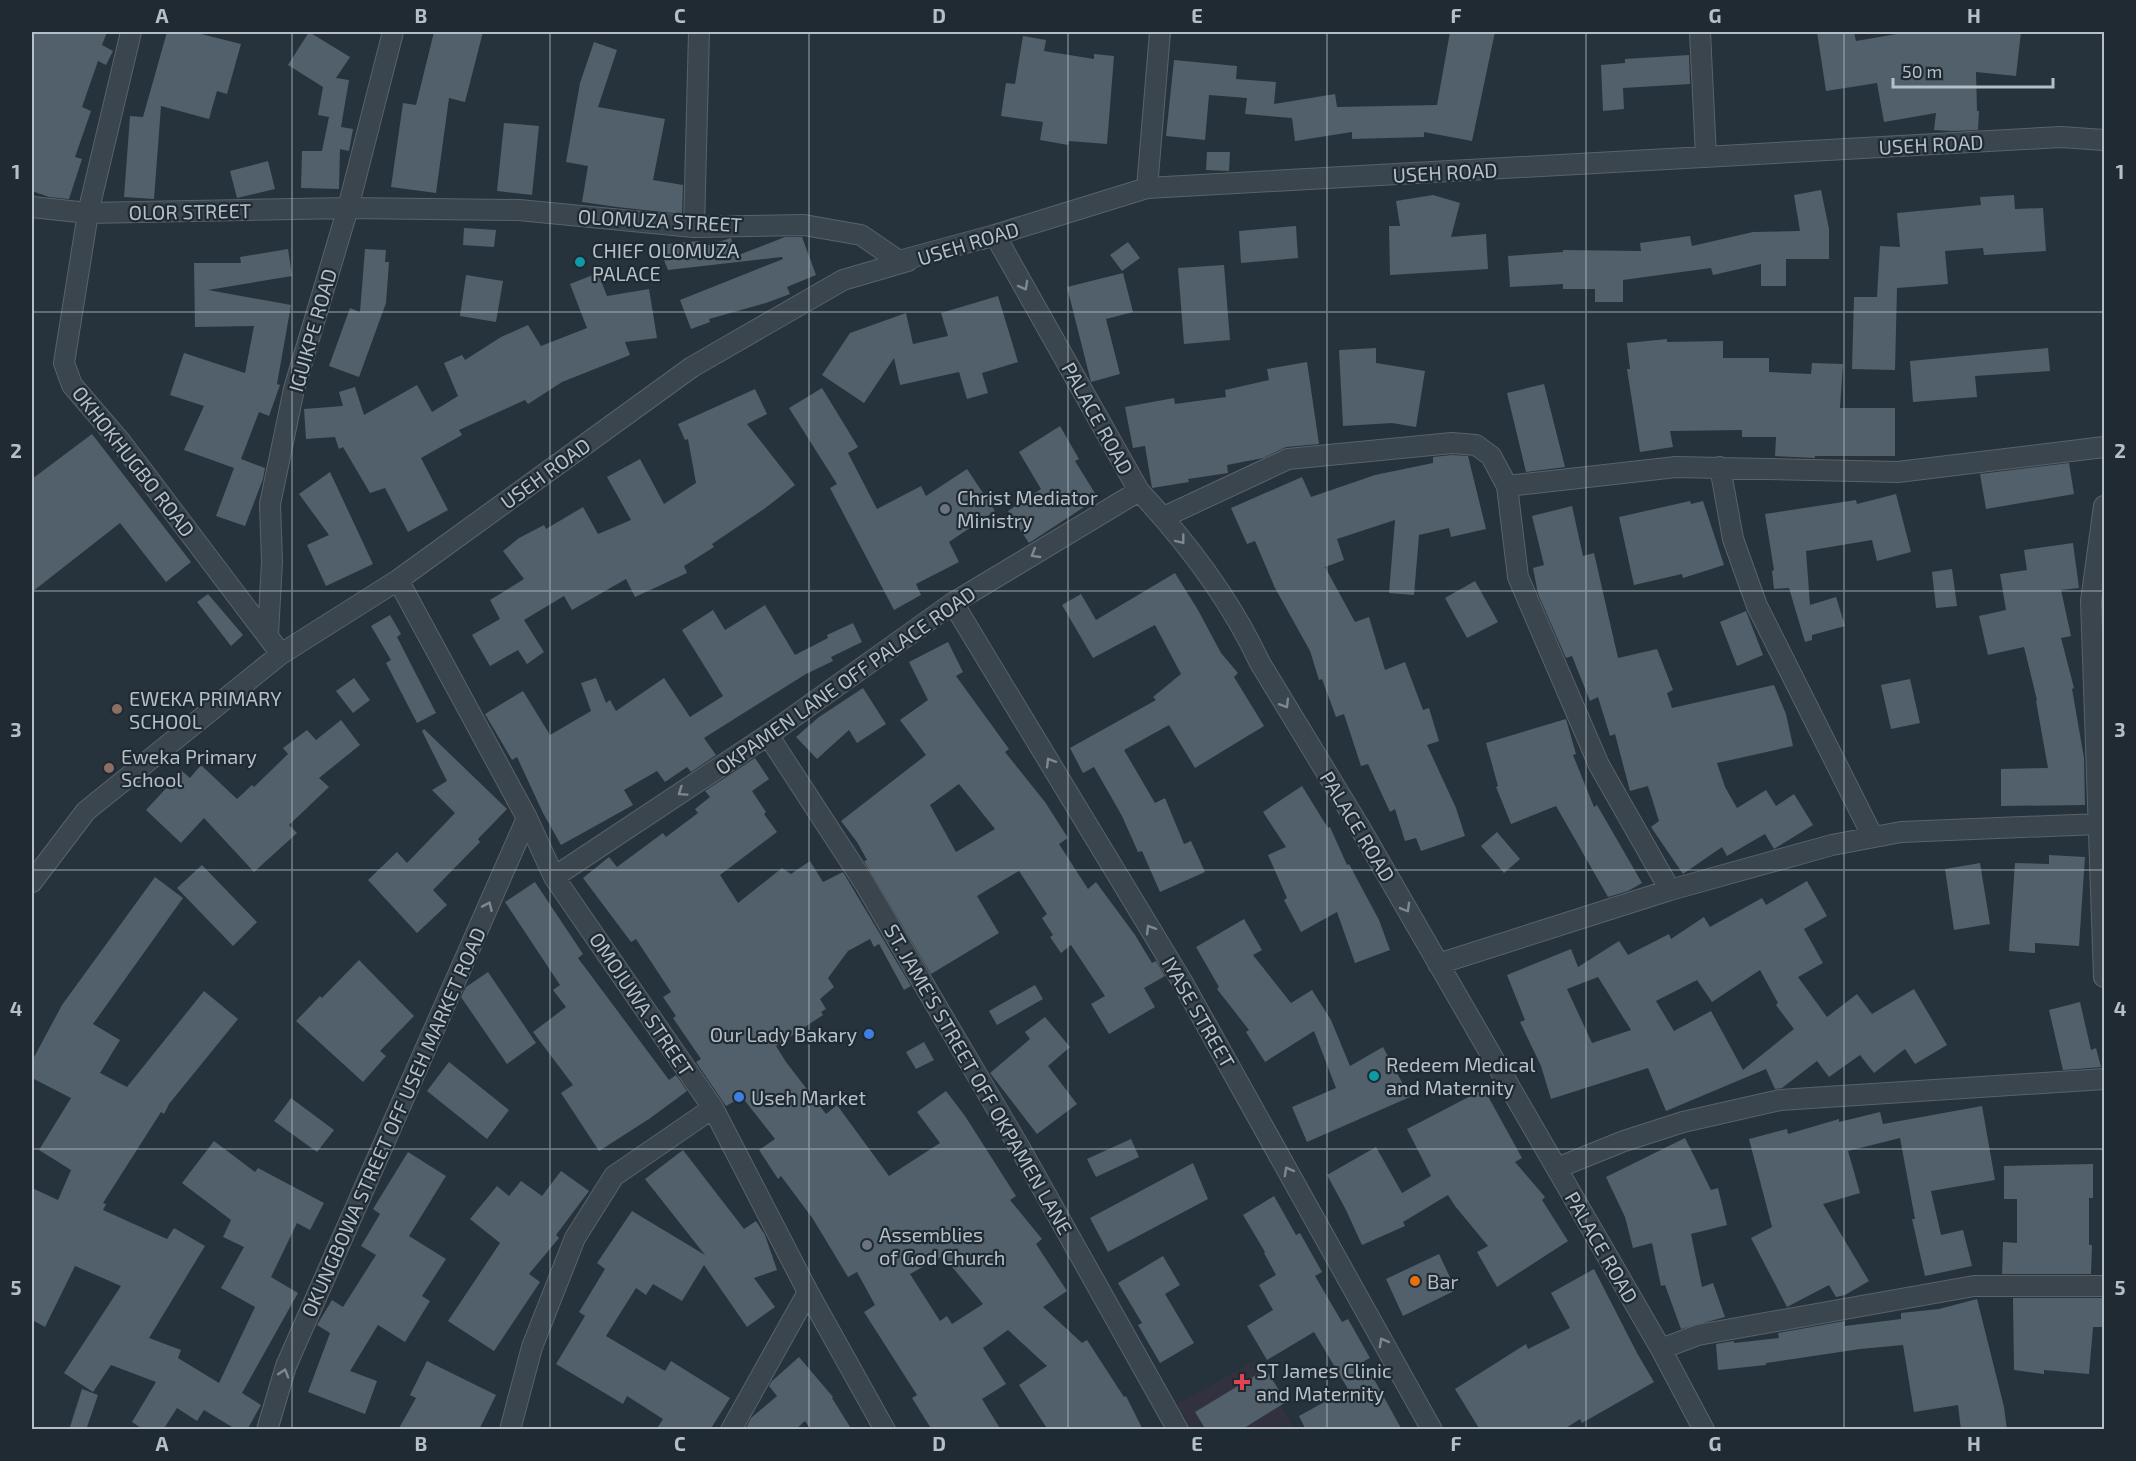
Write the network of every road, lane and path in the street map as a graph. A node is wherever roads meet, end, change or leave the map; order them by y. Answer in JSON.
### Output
{"nodes":[{"id":1,"x":131,"y":32,"type":"edge"},
{"id":2,"x":393,"y":32,"type":"edge"},
{"id":3,"x":699,"y":32,"type":"edge"},
{"id":4,"x":1160,"y":32,"type":"edge"},
{"id":5,"x":1700,"y":32,"type":"edge"},
{"id":6,"x":2104,"y":140,"type":"edge"},
{"id":7,"x":1706,"y":157,"type":"junction"},
{"id":8,"x":1147,"y":188,"type":"junction"},
{"id":9,"x":32,"y":207,"type":"edge"},
{"id":10,"x":348,"y":207,"type":"junction"},
{"id":11,"x":88,"y":213,"type":"junction"},
{"id":12,"x":694,"y":227,"type":"junction"},
{"id":13,"x":995,"y":235,"type":"junction"},
{"id":14,"x":2104,"y":447,"type":"edge"},
{"id":15,"x":1720,"y":467,"type":"junction"},
{"id":16,"x":1507,"y":486,"type":"junction"},
{"id":17,"x":1139,"y":491,"type":"junction"},
{"id":18,"x":2104,"y":506,"type":"edge"},
{"id":19,"x":1164,"y":517,"type":"junction"},
{"id":20,"x":398,"y":580,"type":"junction"},
{"id":21,"x":2098,"y":602,"type":"edge"},
{"id":22,"x":953,"y":603,"type":"junction"},
{"id":23,"x":268,"y":634,"type":"junction"},
{"id":24,"x":281,"y":654,"type":"junction"},
{"id":25,"x":768,"y":735,"type":"junction"},
{"id":26,"x":527,"y":818,"type":"junction"},
{"id":27,"x":2098,"y":824,"type":"junction"},
{"id":28,"x":1873,"y":837,"type":"junction"},
{"id":29,"x":2102,"y":852,"type":"edge"},
{"id":30,"x":555,"y":877,"type":"junction"},
{"id":31,"x":32,"y":882,"type":"edge"},
{"id":32,"x":1670,"y":890,"type":"junction"},
{"id":33,"x":1438,"y":964,"type":"junction"},
{"id":34,"x":2104,"y":977,"type":"edge"},
{"id":35,"x":2104,"y":1079,"type":"edge"},
{"id":36,"x":713,"y":1108,"type":"junction"},
{"id":37,"x":1557,"y":1168,"type":"junction"},
{"id":38,"x":2104,"y":1286,"type":"edge"},
{"id":39,"x":807,"y":1292,"type":"junction"},
{"id":40,"x":1661,"y":1349,"type":"junction"},
{"id":41,"x":267,"y":1430,"type":"edge"},
{"id":42,"x":510,"y":1430,"type":"edge"},
{"id":43,"x":730,"y":1430,"type":"edge"},
{"id":44,"x":885,"y":1430,"type":"edge"},
{"id":45,"x":1178,"y":1430,"type":"edge"},
{"id":46,"x":1432,"y":1430,"type":"edge"},
{"id":47,"x":1704,"y":1430,"type":"edge"}],
"edges":[{"from":1,"to":11,"type":"street","name":"OKHOKHUGBO ROAD"},
{"from":2,"to":10,"type":"street","name":"IGUIKPE ROAD"},
{"from":3,"to":12,"type":"street"},
{"from":4,"to":8,"type":"street"},
{"from":5,"to":7,"type":"street"},
{"from":6,"to":7,"type":"street","name":"USEH ROAD"},
{"from":7,"to":8,"type":"street","name":"USEH ROAD"},
{"from":8,"to":13,"type":"street","name":"USEH ROAD"},
{"from":9,"to":11,"type":"street","name":"OLOR STREET"},
{"from":10,"to":11,"type":"street","name":"OLOR STREET"},
{"from":10,"to":12,"type":"street","name":"OLOMUZA STREET"},
{"from":10,"to":23,"type":"street","name":"IGUIKPE ROAD"},
{"from":11,"to":23,"type":"street","name":"OKHOKHUGBO ROAD"},
{"from":12,"to":13,"type":"street","name":"OLOMUZA STREET"},
{"from":13,"to":17,"type":"street","name":"PALACE ROAD","one_way":true},
{"from":13,"to":20,"type":"street","name":"USEH ROAD"},
{"from":14,"to":15,"type":"street"},
{"from":15,"to":16,"type":"street"},
{"from":15,"to":28,"type":"street"},
{"from":16,"to":19,"type":"street"},
{"from":16,"to":32,"type":"street"},
{"from":17,"to":19,"type":"street","name":"PALACE ROAD"},
{"from":17,"to":22,"type":"street","name":"OKPAMEN LANE OFF PALACE ROAD","one_way":true},
{"from":18,"to":21,"type":"street"},
{"from":19,"to":33,"type":"street","name":"PALACE ROAD","one_way":true},
{"from":20,"to":24,"type":"street","name":"USEH ROAD"},
{"from":20,"to":26,"type":"street","name":"OMOJUWA STREET"},
{"from":21,"to":27,"type":"street"},
{"from":22,"to":25,"type":"street","name":"OKPAMEN LANE OFF PALACE ROAD"},
{"from":46,"to":22,"type":"street","name":"IYASE STREET","one_way":true},
{"from":23,"to":24,"type":"street","name":"OKHOKHUGBO ROAD"},
{"from":24,"to":31,"type":"street","name":"USEH ROAD"},
{"from":25,"to":30,"type":"street","name":"OKPAMEN LANE OFF PALACE ROAD","one_way":true},
{"from":25,"to":45,"type":"street","name":"ST. JAME'S STREET OFF OKPAMEN LANE"},
{"from":26,"to":30,"type":"street","name":"OMOJUWA STREET"},
{"from":41,"to":26,"type":"street","name":"OKUNGBOWA STREET OFF USEH MARKET ROAD","one_way":true},
{"from":27,"to":28,"type":"street"},
{"from":27,"to":29,"type":"street"},
{"from":28,"to":32,"type":"street"},
{"from":29,"to":34,"type":"street"},
{"from":30,"to":36,"type":"street","name":"OMOJUWA STREET"},
{"from":32,"to":33,"type":"street"},
{"from":33,"to":37,"type":"street","name":"PALACE ROAD"},
{"from":35,"to":37,"type":"street"},
{"from":36,"to":39,"type":"street","name":"OMOJUWA STREET"},
{"from":36,"to":42,"type":"street"},
{"from":37,"to":40,"type":"street","name":"PALACE ROAD"},
{"from":38,"to":40,"type":"street"},
{"from":39,"to":43,"type":"street"},
{"from":39,"to":44,"type":"street","name":"OMOJUWA STREET"},
{"from":40,"to":47,"type":"street","name":"PALACE ROAD"}]}
